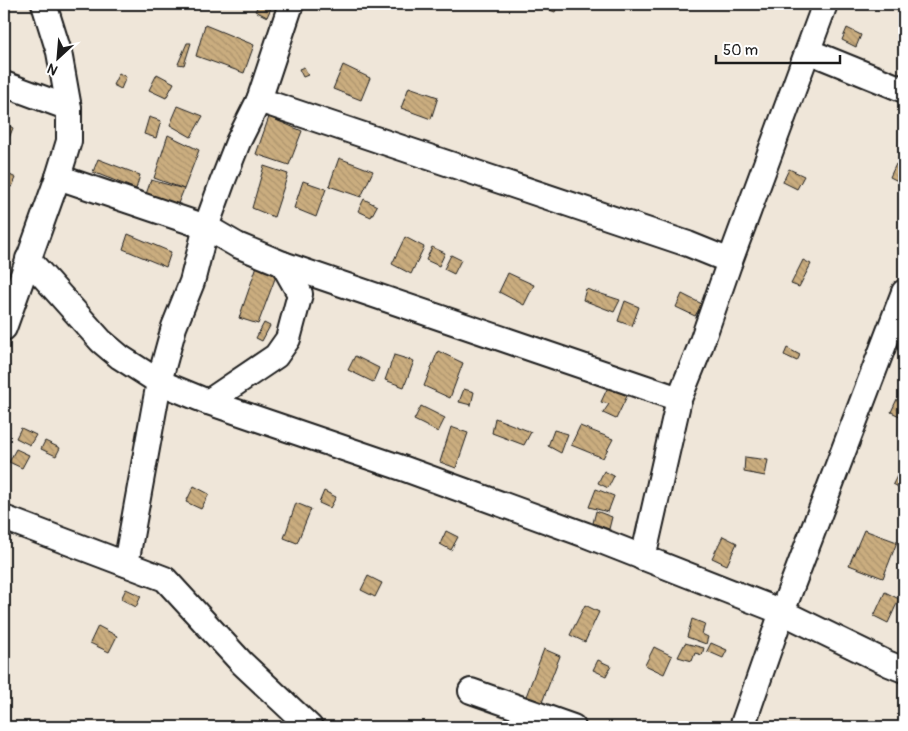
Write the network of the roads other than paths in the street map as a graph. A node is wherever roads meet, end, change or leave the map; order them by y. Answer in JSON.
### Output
{"nodes":[{"id":1,"x":44,"y":4,"type":"edge"},
{"id":2,"x":291,"y":4,"type":"edge"},
{"id":3,"x":825,"y":4,"type":"edge"},
{"id":4,"x":808,"y":51,"type":"junction"},
{"id":5,"x":4,"y":84,"type":"edge"},
{"id":6,"x":904,"y":90,"type":"edge"},
{"id":7,"x":259,"y":100,"type":"junction"},
{"id":8,"x":70,"y":108,"type":"junction"},
{"id":9,"x":58,"y":177,"type":"junction"},
{"id":10,"x":206,"y":227,"type":"junction"},
{"id":11,"x":28,"y":259,"type":"junction"},
{"id":12,"x":730,"y":261,"type":"junction"},
{"id":13,"x":283,"y":264,"type":"junction"},
{"id":14,"x":904,"y":292,"type":"edge"},
{"id":15,"x":4,"y":328,"type":"edge"},
{"id":16,"x":158,"y":382,"type":"junction"},
{"id":17,"x":679,"y":399,"type":"junction"},
{"id":18,"x":208,"y":402,"type":"junction"},
{"id":19,"x":4,"y":518,"type":"edge"},
{"id":20,"x":643,"y":558,"type":"junction"},
{"id":21,"x":126,"y":564,"type":"junction"},
{"id":22,"x":782,"y":612,"type":"junction"},
{"id":23,"x":904,"y":670,"type":"edge"},
{"id":24,"x":471,"y":691,"type":"dead end"},
{"id":25,"x":310,"y":727,"type":"edge"},
{"id":26,"x":573,"y":727,"type":"edge"},
{"id":27,"x":742,"y":727,"type":"edge"}],
"edges":[{"from":1,"to":8,"type":"street"},
{"from":2,"to":7,"type":"street"},
{"from":3,"to":4,"type":"street"},
{"from":4,"to":6,"type":"street"},
{"from":4,"to":12,"type":"street"},
{"from":5,"to":8,"type":"street"},
{"from":7,"to":10,"type":"street"},
{"from":7,"to":12,"type":"street"},
{"from":8,"to":9,"type":"street"},
{"from":9,"to":10,"type":"street"},
{"from":9,"to":11,"type":"street"},
{"from":10,"to":13,"type":"street"},
{"from":10,"to":16,"type":"street"},
{"from":11,"to":15,"type":"street"},
{"from":11,"to":16,"type":"street"},
{"from":12,"to":17,"type":"street"},
{"from":13,"to":17,"type":"street"},
{"from":13,"to":18,"type":"street"},
{"from":14,"to":22,"type":"street"},
{"from":16,"to":18,"type":"street"},
{"from":16,"to":21,"type":"street"},
{"from":17,"to":20,"type":"street"},
{"from":18,"to":20,"type":"street"},
{"from":19,"to":21,"type":"street"},
{"from":20,"to":22,"type":"street"},
{"from":21,"to":25,"type":"street"},
{"from":22,"to":23,"type":"street"},
{"from":22,"to":27,"type":"street"},
{"from":24,"to":26,"type":"street"}]}
